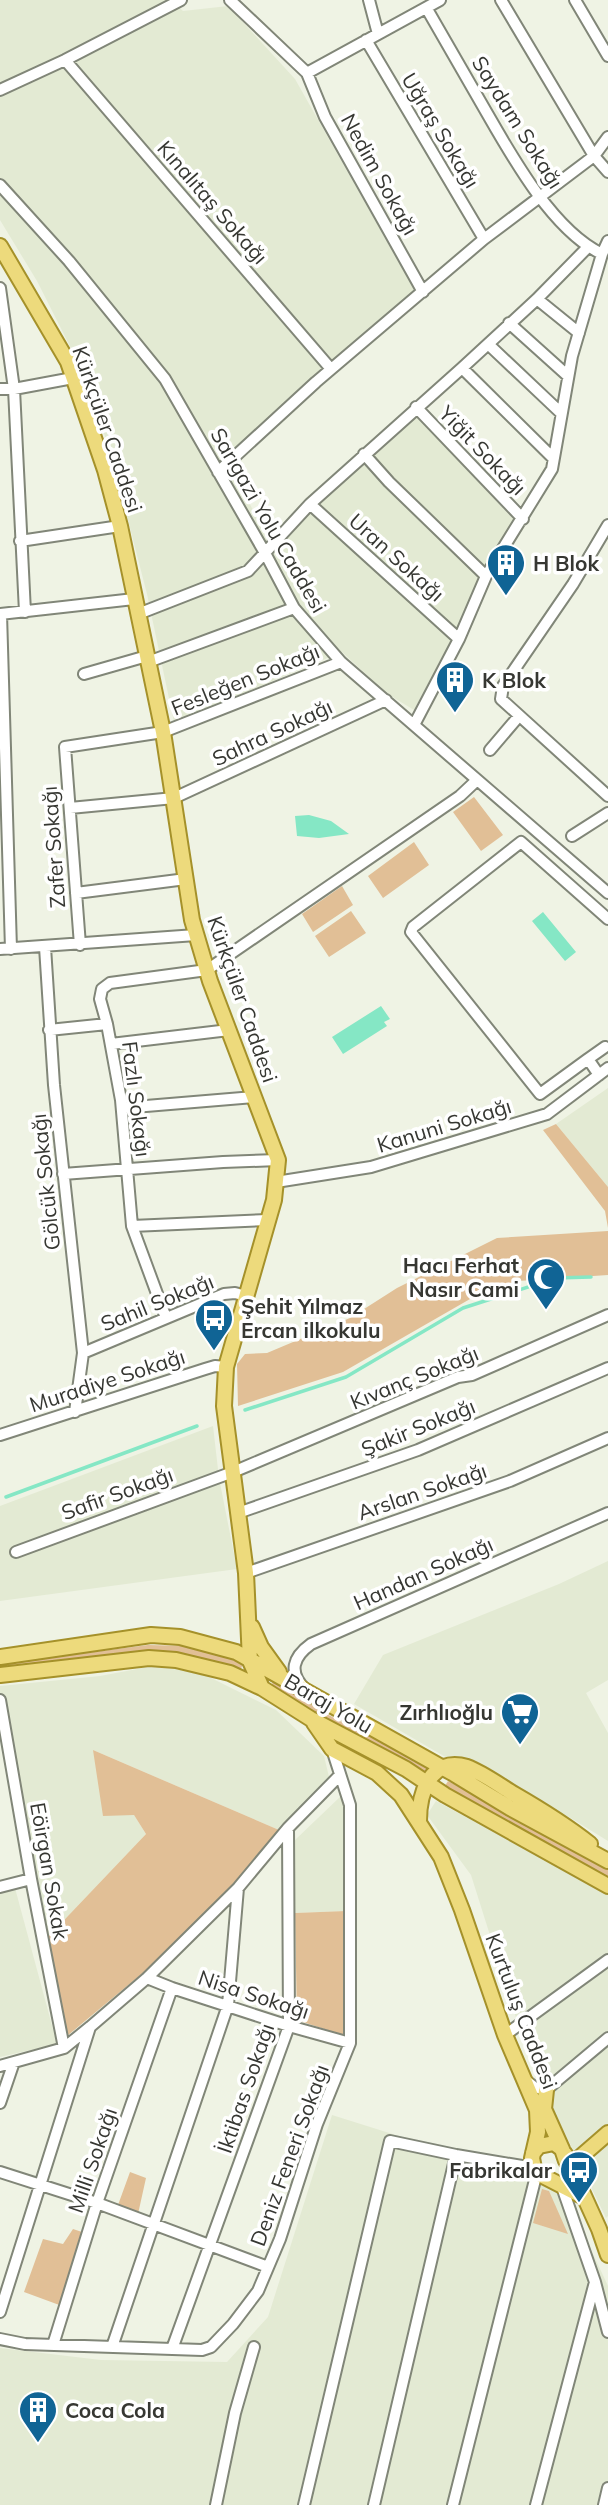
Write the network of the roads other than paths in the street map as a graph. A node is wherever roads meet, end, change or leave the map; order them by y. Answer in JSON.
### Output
{"nodes":[{"id":1,"x":181,"y":0,"type":"edge"},
{"id":2,"x":230,"y":0,"type":"edge"},
{"id":3,"x":369,"y":0,"type":"edge"},
{"id":4,"x":440,"y":0,"type":"edge"},
{"id":5,"x":500,"y":0,"type":"edge"},
{"id":6,"x":575,"y":0,"type":"edge"},
{"id":7,"x":427,"y":9,"type":"junction"},
{"id":8,"x":378,"y":34,"type":"junction"},
{"id":9,"x":366,"y":40,"type":"junction"},
{"id":10,"x":608,"y":56,"type":"edge"},
{"id":11,"x":65,"y":60,"type":"junction"},
{"id":12,"x":307,"y":73,"type":"junction"},
{"id":13,"x":0,"y":90,"type":"edge"},
{"id":14,"x":608,"y":137,"type":"edge"},
{"id":15,"x":594,"y":156,"type":"junction"},
{"id":16,"x":608,"y":172,"type":"edge"},
{"id":17,"x":0,"y":185,"type":"edge"},
{"id":18,"x":540,"y":199,"type":"junction"},
{"id":19,"x":484,"y":239,"type":"junction"},
{"id":20,"x":608,"y":240,"type":"edge"},
{"id":21,"x":0,"y":246,"type":"edge"},
{"id":22,"x":588,"y":247,"type":"junction"},
{"id":23,"x":602,"y":254,"type":"junction"},
{"id":24,"x":0,"y":288,"type":"edge"},
{"id":25,"x":423,"y":292,"type":"junction"},
{"id":26,"x":537,"y":299,"type":"junction"},
{"id":27,"x":509,"y":323,"type":"junction"},
{"id":28,"x":579,"y":333,"type":"junction"},
{"id":29,"x":488,"y":344,"type":"junction"},
{"id":30,"x":462,"y":368,"type":"junction"},
{"id":31,"x":331,"y":369,"type":"junction"},
{"id":32,"x":568,"y":376,"type":"junction"},
{"id":33,"x":73,"y":378,"type":"junction"},
{"id":34,"x":14,"y":389,"type":"junction"},
{"id":35,"x":0,"y":390,"type":"edge"},
{"id":36,"x":416,"y":407,"type":"junction"},
{"id":37,"x":561,"y":412,"type":"junction"},
{"id":38,"x":364,"y":454,"type":"junction"},
{"id":39,"x":553,"y":458,"type":"junction"},
{"id":40,"x":218,"y":472,"type":"junction"},
{"id":41,"x":310,"y":503,"type":"junction"},
{"id":42,"x":523,"y":519,"type":"junction"},
{"id":43,"x":608,"y":525,"type":"edge"},
{"id":44,"x":120,"y":526,"type":"junction"},
{"id":45,"x":20,"y":541,"type":"junction"},
{"id":46,"x":265,"y":553,"type":"junction"},
{"id":47,"x":486,"y":576,"type":"junction"},
{"id":48,"x":134,"y":599,"type":"junction"},
{"id":49,"x":294,"y":608,"type":"junction"},
{"id":50,"x":25,"y":612,"type":"junction"},
{"id":51,"x":1,"y":614,"type":"edge"},
{"id":52,"x":138,"y":614,"type":"junction"},
{"id":53,"x":459,"y":639,"type":"junction"},
{"id":54,"x":147,"y":659,"type":"junction"},
{"id":55,"x":341,"y":662,"type":"junction"},
{"id":56,"x":84,"y":674,"type":"dead end"},
{"id":57,"x":386,"y":701,"type":"junction"},
{"id":58,"x":519,"y":716,"type":"junction"},
{"id":59,"x":414,"y":725,"type":"junction"},
{"id":60,"x":163,"y":732,"type":"junction"},
{"id":61,"x":65,"y":747,"type":"joint"},
{"id":62,"x":490,"y":750,"type":"dead end"},
{"id":63,"x":477,"y":780,"type":"junction"},
{"id":64,"x":608,"y":796,"type":"edge"},
{"id":65,"x":174,"y":798,"type":"junction"},
{"id":66,"x":70,"y":808,"type":"junction"},
{"id":67,"x":608,"y":813,"type":"edge"},
{"id":68,"x":572,"y":836,"type":"dead end"},
{"id":69,"x":186,"y":879,"type":"junction"},
{"id":70,"x":76,"y":893,"type":"junction"},
{"id":71,"x":608,"y":893,"type":"edge"},
{"id":72,"x":608,"y":919,"type":"edge"},
{"id":73,"x":196,"y":935,"type":"junction"},
{"id":74,"x":80,"y":945,"type":"junction"},
{"id":75,"x":45,"y":947,"type":"junction"},
{"id":76,"x":6,"y":949,"type":"edge"},
{"id":77,"x":207,"y":970,"type":"junction"},
{"id":78,"x":107,"y":1024,"type":"junction"},
{"id":79,"x":49,"y":1030,"type":"junction"},
{"id":80,"x":229,"y":1030,"type":"junction"},
{"id":81,"x":111,"y":1044,"type":"junction"},
{"id":82,"x":607,"y":1048,"type":"edge"},
{"id":83,"x":588,"y":1059,"type":"junction"},
{"id":84,"x":603,"y":1072,"type":"edge"},
{"id":85,"x":254,"y":1097,"type":"junction"},
{"id":86,"x":122,"y":1108,"type":"junction"},
{"id":87,"x":278,"y":1160,"type":"junction"},
{"id":88,"x":126,"y":1170,"type":"junction"},
{"id":89,"x":63,"y":1174,"type":"junction"},
{"id":90,"x":276,"y":1182,"type":"junction"},
{"id":91,"x":268,"y":1220,"type":"junction"},
{"id":92,"x":132,"y":1226,"type":"junction"},
{"id":93,"x":246,"y":1296,"type":"junction"},
{"id":94,"x":608,"y":1315,"type":"edge"},
{"id":95,"x":166,"y":1318,"type":"junction"},
{"id":96,"x":83,"y":1353,"type":"junction"},
{"id":97,"x":226,"y":1367,"type":"junction"},
{"id":98,"x":608,"y":1368,"type":"edge"},
{"id":99,"x":75,"y":1412,"type":"junction"},
{"id":100,"x":0,"y":1435,"type":"edge"},
{"id":101,"x":608,"y":1438,"type":"edge"},
{"id":102,"x":233,"y":1472,"type":"junction"},
{"id":103,"x":238,"y":1513,"type":"junction"},
{"id":104,"x":608,"y":1513,"type":"edge"},
{"id":105,"x":16,"y":1552,"type":"dead end"},
{"id":106,"x":246,"y":1573,"type":"junction"},
{"id":107,"x":250,"y":1623,"type":"junction"},
{"id":108,"x":0,"y":1657,"type":"edge"},
{"id":109,"x":250,"y":1661,"type":"junction"},
{"id":110,"x":0,"y":1675,"type":"edge"},
{"id":111,"x":290,"y":1682,"type":"junction"},
{"id":112,"x":262,"y":1688,"type":"junction"},
{"id":113,"x":309,"y":1693,"type":"junction"},
{"id":114,"x":0,"y":1700,"type":"edge"},
{"id":115,"x":311,"y":1719,"type":"junction"},
{"id":116,"x":332,"y":1749,"type":"junction"},
{"id":117,"x":408,"y":1749,"type":"junction"},
{"id":118,"x":406,"y":1769,"type":"junction"},
{"id":119,"x":444,"y":1769,"type":"junction"},
{"id":120,"x":377,"y":1773,"type":"junction"},
{"id":121,"x":341,"y":1775,"type":"junction"},
{"id":122,"x":426,"y":1782,"type":"junction"},
{"id":123,"x":419,"y":1822,"type":"junction"},
{"id":124,"x":288,"y":1828,"type":"junction"},
{"id":125,"x":608,"y":1860,"type":"edge"},
{"id":126,"x":31,"y":1879,"type":"junction"},
{"id":127,"x":608,"y":1886,"type":"edge"},
{"id":128,"x":0,"y":1887,"type":"edge"},
{"id":129,"x":238,"y":1888,"type":"junction"},
{"id":130,"x":608,"y":1960,"type":"edge"},
{"id":131,"x":147,"y":1978,"type":"junction"},
{"id":132,"x":172,"y":1988,"type":"junction"},
{"id":133,"x":228,"y":2004,"type":"junction"},
{"id":134,"x":289,"y":2026,"type":"junction"},
{"id":135,"x":90,"y":2027,"type":"junction"},
{"id":136,"x":505,"y":2035,"type":"junction"},
{"id":137,"x":608,"y":2038,"type":"edge"},
{"id":138,"x":351,"y":2043,"type":"junction"},
{"id":139,"x":64,"y":2048,"type":"junction"},
{"id":140,"x":14,"y":2062,"type":"junction"},
{"id":141,"x":0,"y":2066,"type":"edge"},
{"id":142,"x":524,"y":2078,"type":"junction"},
{"id":143,"x":546,"y":2090,"type":"junction"},
{"id":144,"x":0,"y":2103,"type":"edge"},
{"id":145,"x":608,"y":2133,"type":"edge"},
{"id":146,"x":456,"y":2155,"type":"junction"},
{"id":147,"x":566,"y":2157,"type":"junction"},
{"id":148,"x":537,"y":2168,"type":"junction"},
{"id":149,"x":0,"y":2172,"type":"edge"},
{"id":150,"x":561,"y":2184,"type":"junction"},
{"id":151,"x":40,"y":2186,"type":"junction"},
{"id":152,"x":582,"y":2196,"type":"junction"},
{"id":153,"x":97,"y":2203,"type":"junction"},
{"id":154,"x":154,"y":2224,"type":"junction"},
{"id":155,"x":604,"y":2226,"type":"edge"},
{"id":156,"x":209,"y":2247,"type":"junction"},
{"id":157,"x":608,"y":2255,"type":"edge"},
{"id":158,"x":268,"y":2267,"type":"junction"},
{"id":159,"x":595,"y":2282,"type":"junction"},
{"id":160,"x":0,"y":2312,"type":"edge"},
{"id":161,"x":608,"y":2332,"type":"edge"},
{"id":162,"x":0,"y":2339,"type":"edge"},
{"id":163,"x":53,"y":2345,"type":"junction"},
{"id":164,"x":112,"y":2347,"type":"junction"},
{"id":165,"x":254,"y":2347,"type":"dead end"},
{"id":166,"x":173,"y":2349,"type":"junction"},
{"id":167,"x":608,"y":2488,"type":"edge"},
{"id":168,"x":216,"y":2505,"type":"edge"},
{"id":169,"x":303,"y":2505,"type":"edge"},
{"id":170,"x":374,"y":2505,"type":"edge"},
{"id":171,"x":453,"y":2505,"type":"edge"},
{"id":172,"x":536,"y":2505,"type":"edge"},
{"id":173,"x":604,"y":2505,"type":"edge"}],
"edges":[{"from":1,"to":11,"type":"street"},
{"from":2,"to":12,"type":"street"},
{"from":3,"to":8,"type":"street"},
{"from":4,"to":7,"type":"street"},
{"from":5,"to":15,"type":"street"},
{"from":6,"to":10,"type":"street"},
{"from":7,"to":8,"type":"street"},
{"from":7,"to":18,"type":"street","name":"Saydam Sokağı"},
{"from":8,"to":9,"type":"street"},
{"from":9,"to":12,"type":"street"},
{"from":9,"to":19,"type":"street","name":"Uğraş Sokağı"},
{"from":11,"to":13,"type":"street"},
{"from":11,"to":31,"type":"street","name":"Kınalıtaş Sokağı"},
{"from":12,"to":25,"type":"street","name":"Nedim Sokağı"},
{"from":14,"to":15,"type":"street"},
{"from":15,"to":16,"type":"street"},
{"from":15,"to":18,"type":"street"},
{"from":17,"to":40,"type":"street","name":"Sarıgazi Yolu Caddesi"},
{"from":18,"to":19,"type":"street"},
{"from":18,"to":22,"type":"street","name":"Saydam Sokağı"},
{"from":19,"to":25,"type":"street"},
{"from":20,"to":23,"type":"street"},
{"from":21,"to":33,"type":"main road","name":"Kürkçüler Caddesi"},
{"from":22,"to":23,"type":"street","name":"Saydam Sokağı"},
{"from":22,"to":26,"type":"street"},
{"from":23,"to":28,"type":"street"},
{"from":24,"to":34,"type":"street"},
{"from":25,"to":31,"type":"street"},
{"from":26,"to":27,"type":"street"},
{"from":26,"to":28,"type":"street"},
{"from":27,"to":29,"type":"street"},
{"from":27,"to":32,"type":"street"},
{"from":28,"to":32,"type":"street"},
{"from":29,"to":30,"type":"street"},
{"from":29,"to":37,"type":"street"},
{"from":30,"to":36,"type":"street"},
{"from":30,"to":39,"type":"street"},
{"from":31,"to":40,"type":"street"},
{"from":32,"to":37,"type":"street"},
{"from":33,"to":34,"type":"street"},
{"from":33,"to":44,"type":"main road","name":"Kürkçüler Caddesi"},
{"from":34,"to":35,"type":"street"},
{"from":34,"to":45,"type":"street"},
{"from":36,"to":38,"type":"street"},
{"from":36,"to":42,"type":"street","name":"Yiğit Sokağı"},
{"from":37,"to":39,"type":"street"},
{"from":38,"to":41,"type":"street"},
{"from":38,"to":47,"type":"street"},
{"from":39,"to":42,"type":"street"},
{"from":40,"to":46,"type":"street","name":"Sarıgazi Yolu Caddesi"},
{"from":41,"to":46,"type":"street"},
{"from":41,"to":53,"type":"street","name":"Uran Sokağı"},
{"from":42,"to":47,"type":"street"},
{"from":43,"to":58,"type":"street"},
{"from":44,"to":45,"type":"street"},
{"from":44,"to":48,"type":"main road","name":"Kürkçüler Caddesi"},
{"from":45,"to":50,"type":"street"},
{"from":46,"to":49,"type":"street","name":"Sarıgazi Yolu Caddesi"},
{"from":46,"to":52,"type":"street"},
{"from":47,"to":53,"type":"street"},
{"from":48,"to":50,"type":"street"},
{"from":48,"to":52,"type":"main road","name":"Kürkçüler Caddesi"},
{"from":49,"to":54,"type":"street"},
{"from":49,"to":55,"type":"street","name":"Sarıgazi Yolu Caddesi"},
{"from":50,"to":51,"type":"street"},
{"from":51,"to":76,"type":"street"},
{"from":52,"to":54,"type":"main road","name":"Kürkçüler Caddesi"},
{"from":53,"to":59,"type":"street"},
{"from":54,"to":56,"type":"street"},
{"from":54,"to":60,"type":"main road","name":"Kürkçüler Caddesi"},
{"from":55,"to":57,"type":"street","name":"Sarıgazi Yolu Caddesi"},
{"from":55,"to":60,"type":"street","name":"Fesleğen Sokağı"},
{"from":57,"to":59,"type":"street","name":"Sarıgazi Yolu Caddesi"},
{"from":57,"to":65,"type":"street","name":"Sahra Sokağı"},
{"from":58,"to":62,"type":"street"},
{"from":58,"to":64,"type":"street"},
{"from":59,"to":63,"type":"street","name":"Sarıgazi Yolu Caddesi"},
{"from":60,"to":61,"type":"street","name":"Fesleğen Sokağı"},
{"from":60,"to":65,"type":"main road","name":"Kürkçüler Caddesi"},
{"from":61,"to":66,"type":"street","name":"Zafer Sokağı"},
{"from":63,"to":71,"type":"street","name":"Sarıgazi Yolu Caddesi"},
{"from":63,"to":77,"type":"street"},
{"from":65,"to":66,"type":"street","name":"Sahra Sokağı"},
{"from":65,"to":69,"type":"main road","name":"Kürkçüler Caddesi"},
{"from":66,"to":70,"type":"street","name":"Zafer Sokağı"},
{"from":67,"to":68,"type":"street"},
{"from":69,"to":70,"type":"street"},
{"from":69,"to":73,"type":"main road","name":"Kürkçüler Caddesi"},
{"from":70,"to":74,"type":"street","name":"Zafer Sokağı"},
{"from":72,"to":83,"type":"street"},
{"from":73,"to":74,"type":"street"},
{"from":73,"to":77,"type":"main road","name":"Kürkçüler Caddesi"},
{"from":74,"to":75,"type":"street"},
{"from":75,"to":76,"type":"street"},
{"from":75,"to":79,"type":"street","name":"Gölcük Sokağı"},
{"from":77,"to":78,"type":"street","name":"Fazlı Sokağı"},
{"from":77,"to":80,"type":"main road","name":"Kürkçüler Caddesi"},
{"from":78,"to":79,"type":"street"},
{"from":78,"to":81,"type":"street","name":"Fazlı Sokağı"},
{"from":79,"to":89,"type":"street","name":"Gölcük Sokağı"},
{"from":80,"to":81,"type":"street"},
{"from":80,"to":85,"type":"main road","name":"Kürkçüler Caddesi"},
{"from":81,"to":86,"type":"street","name":"Fazlı Sokağı"},
{"from":82,"to":83,"type":"street"},
{"from":83,"to":84,"type":"street"},
{"from":84,"to":90,"type":"street","name":"Kanuni Sokağı"},
{"from":85,"to":86,"type":"street"},
{"from":85,"to":87,"type":"main road","name":"Kürkçüler Caddesi"},
{"from":86,"to":88,"type":"street","name":"Fazlı Sokağı"},
{"from":87,"to":88,"type":"street"},
{"from":87,"to":90,"type":"main road","name":"Kürkçüler Caddesi"},
{"from":88,"to":89,"type":"street"},
{"from":88,"to":92,"type":"street","name":"Fazlı Sokağı"},
{"from":89,"to":96,"type":"street","name":"Gölcük Sokağı"},
{"from":90,"to":91,"type":"main road","name":"Kürkçüler Caddesi"},
{"from":91,"to":92,"type":"street"},
{"from":91,"to":93,"type":"main road","name":"Kürkçüler Caddesi"},
{"from":92,"to":95,"type":"street","name":"Fazlı Sokağı"},
{"from":93,"to":95,"type":"street","name":"Sahil Sokağı"},
{"from":93,"to":97,"type":"main road","name":"Kürkçüler Caddesi"},
{"from":94,"to":102,"type":"street","name":"Kıvanç Sokağı"},
{"from":95,"to":96,"type":"street","name":"Sahil Sokağı"},
{"from":96,"to":99,"type":"street","name":"Gölcük Sokağı"},
{"from":97,"to":99,"type":"street","name":"Muradiye Sokağı"},
{"from":97,"to":102,"type":"main road","name":"Kürkçüler Caddesi"},
{"from":98,"to":103,"type":"street","name":"Şakir Sokağı"},
{"from":99,"to":100,"type":"street","name":"Muradiye Sokağı"},
{"from":101,"to":106,"type":"street","name":"Arslan Sokağı"},
{"from":102,"to":103,"type":"main road","name":"Kürkçüler Caddesi"},
{"from":102,"to":105,"type":"street","name":"Safir Sokağı"},
{"from":103,"to":106,"type":"main road","name":"Kürkçüler Caddesi"},
{"from":104,"to":113,"type":"street","name":"Handan Sokağı"},
{"from":106,"to":107,"type":"main road","name":"Kürkçüler Caddesi"},
{"from":107,"to":109,"type":"main road","name":"Kürkçüler Caddesi"},
{"from":107,"to":111,"type":"main road"},
{"from":108,"to":109,"type":"main road","name":"Baraj Yolu"},
{"from":109,"to":111,"type":"main road","name":"Baraj Yolu"},
{"from":109,"to":112,"type":"main road"},
{"from":110,"to":112,"type":"main road","name":"Baraj Yolu"},
{"from":111,"to":113,"type":"main road","name":"Baraj Yolu"},
{"from":112,"to":115,"type":"main road","name":"Baraj Yolu"},
{"from":113,"to":117,"type":"main road","name":"Baraj Yolu"},
{"from":114,"to":126,"type":"street","name":"Eöirgan Sokak"},
{"from":115,"to":116,"type":"main road"},
{"from":115,"to":118,"type":"main road","name":"Baraj Yolu"},
{"from":116,"to":120,"type":"main road","name":"Kurtuluş Caddesi"},
{"from":116,"to":121,"type":"street","name":"Deniz Feneri Sokağı"},
{"from":117,"to":118,"type":"main road"},
{"from":117,"to":119,"type":"main road","name":"Baraj Yolu"},
{"from":118,"to":120,"type":"main road"},
{"from":118,"to":122,"type":"main road","name":"Baraj Yolu"},
{"from":119,"to":122,"type":"main road"},
{"from":119,"to":125,"type":"main road","name":"Baraj Yolu"},
{"from":120,"to":123,"type":"main road","name":"Kurtuluş Caddesi"},
{"from":121,"to":124,"type":"street"},
{"from":121,"to":138,"type":"street","name":"Deniz Feneri Sokağı"},
{"from":122,"to":123,"type":"main road"},
{"from":122,"to":127,"type":"main road","name":"Baraj Yolu"},
{"from":123,"to":136,"type":"main road","name":"Kurtuluş Caddesi"},
{"from":124,"to":129,"type":"street"},
{"from":124,"to":134,"type":"street","name":"İktibas Sokağı"},
{"from":126,"to":128,"type":"street"},
{"from":126,"to":139,"type":"street","name":"Eöirgan Sokak"},
{"from":129,"to":131,"type":"street"},
{"from":129,"to":133,"type":"street"},
{"from":130,"to":136,"type":"street"},
{"from":131,"to":132,"type":"street","name":"Nisa Sokağı"},
{"from":131,"to":135,"type":"street"},
{"from":132,"to":133,"type":"street","name":"Nisa Sokağı"},
{"from":132,"to":153,"type":"street","name":"Milli Sokağı"},
{"from":133,"to":134,"type":"street","name":"Nisa Sokağı"},
{"from":133,"to":154,"type":"street"},
{"from":134,"to":138,"type":"street","name":"Nisa Sokağı"},
{"from":134,"to":156,"type":"street","name":"İktibas Sokağı"},
{"from":135,"to":139,"type":"street"},
{"from":135,"to":151,"type":"street"},
{"from":136,"to":142,"type":"main road","name":"Kurtuluş Caddesi"},
{"from":137,"to":143,"type":"street"},
{"from":138,"to":158,"type":"street","name":"Deniz Feneri Sokağı"},
{"from":139,"to":140,"type":"street"},
{"from":140,"to":141,"type":"street"},
{"from":140,"to":144,"type":"street"},
{"from":142,"to":143,"type":"street"},
{"from":142,"to":148,"type":"main road","name":"Kurtuluş Caddesi"},
{"from":143,"to":147,"type":"main road"},
{"from":145,"to":147,"type":"main road"},
{"from":146,"to":148,"type":"street"},
{"from":146,"to":169,"type":"street"},
{"from":146,"to":170,"type":"street"},
{"from":147,"to":148,"type":"main road"},
{"from":147,"to":148,"type":"main road"},
{"from":147,"to":152,"type":"main road"},
{"from":148,"to":150,"type":"main road"},
{"from":148,"to":171,"type":"street"},
{"from":149,"to":151,"type":"street"},
{"from":150,"to":152,"type":"main road"},
{"from":150,"to":159,"type":"street"},
{"from":151,"to":153,"type":"street"},
{"from":151,"to":160,"type":"street"},
{"from":152,"to":155,"type":"main road"},
{"from":153,"to":154,"type":"street"},
{"from":153,"to":163,"type":"street","name":"Milli Sokağı"},
{"from":154,"to":156,"type":"street"},
{"from":154,"to":164,"type":"street"},
{"from":155,"to":157,"type":"main road"},
{"from":156,"to":158,"type":"street"},
{"from":156,"to":166,"type":"street","name":"İktibas Sokağı"},
{"from":158,"to":166,"type":"street","name":"Deniz Feneri Sokağı"},
{"from":159,"to":161,"type":"street"},
{"from":159,"to":172,"type":"street"},
{"from":162,"to":163,"type":"street","name":"Deniz Feneri Sokağı"},
{"from":163,"to":164,"type":"street","name":"Deniz Feneri Sokağı"},
{"from":164,"to":166,"type":"street","name":"Deniz Feneri Sokağı"},
{"from":165,"to":168,"type":"street"},
{"from":167,"to":173,"type":"street"}]}
